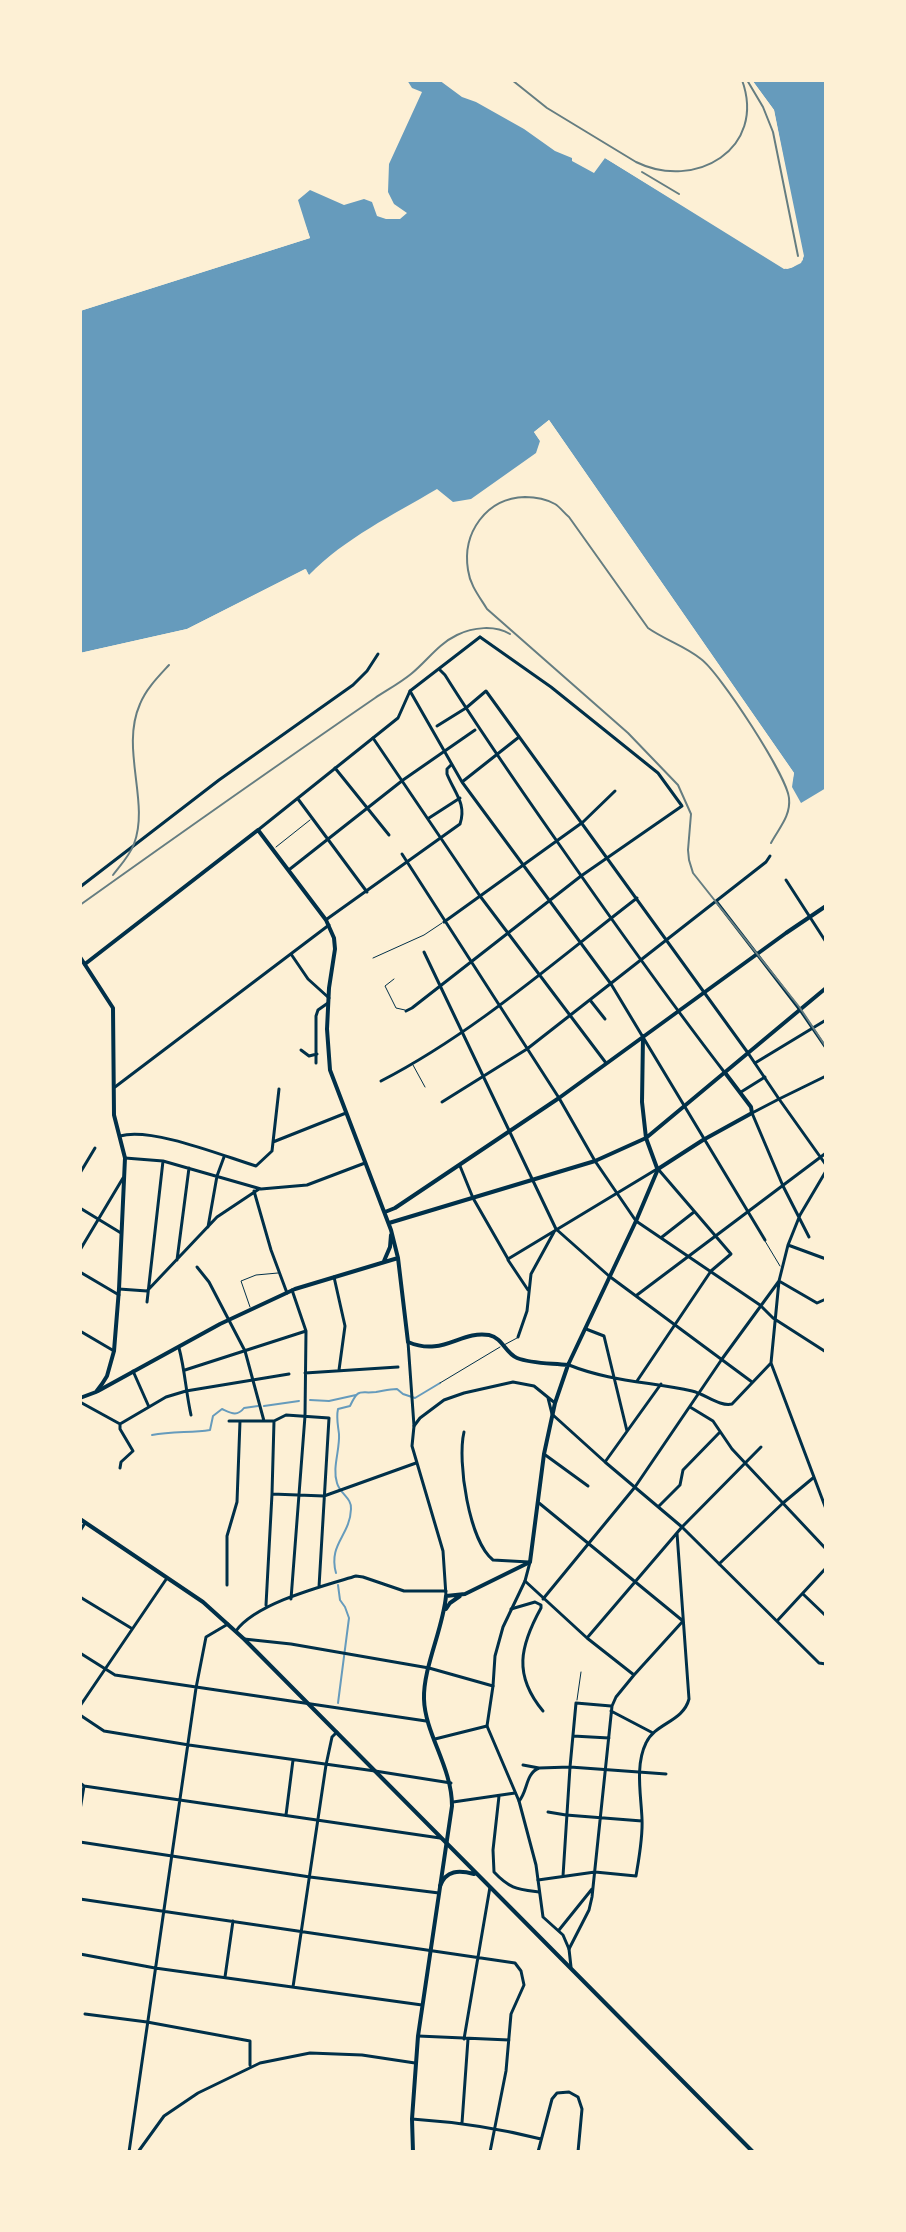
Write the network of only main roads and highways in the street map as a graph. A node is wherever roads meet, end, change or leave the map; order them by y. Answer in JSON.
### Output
{"nodes":[{"id":1,"x":826,"y":906,"type":"edge"},
{"id":2,"x":80,"y":957,"type":"edge"},
{"id":3,"x":85,"y":964,"type":"junction"},
{"id":4,"x":826,"y":988,"type":"edge"},
{"id":5,"x":643,"y":1036,"type":"junction"},
{"id":6,"x":725,"y":1073,"type":"junction"},
{"id":7,"x":646,"y":1138,"type":"junction"},
{"id":8,"x":658,"y":1169,"type":"junction"},
{"id":9,"x":385,"y":1212,"type":"junction"},
{"id":10,"x":401,"y":1219,"type":"junction"},
{"id":11,"x":389,"y":1223,"type":"junction"},
{"id":12,"x":392,"y":1232,"type":"junction"},
{"id":13,"x":398,"y":1258,"type":"junction"},
{"id":14,"x":382,"y":1263,"type":"junction"},
{"id":15,"x":568,"y":1365,"type":"junction"},
{"id":16,"x":96,"y":1392,"type":"junction"},
{"id":17,"x":81,"y":1400,"type":"edge"},
{"id":18,"x":82,"y":1521,"type":"edge"},
{"id":19,"x":465,"y":1594,"type":"junction"},
{"id":20,"x":445,"y":1611,"type":"junction"},
{"id":21,"x":447,"y":1845,"type":"junction"},
{"id":22,"x":477,"y":1874,"type":"junction"},
{"id":23,"x":440,"y":1886,"type":"junction"},
{"id":24,"x":413,"y":2152,"type":"edge"},
{"id":25,"x":753,"y":2152,"type":"edge"}],
"edges":[{"from":1,"to":5,"type":"main road"},
{"from":2,"to":3,"type":"main road"},
{"from":3,"to":9,"type":"main road"},
{"from":3,"to":16,"type":"main road"},
{"from":4,"to":6,"type":"main road"},
{"from":5,"to":7,"type":"main road"},
{"from":5,"to":9,"type":"main road"},
{"from":6,"to":7,"type":"main road"},
{"from":6,"to":8,"type":"main road"},
{"from":7,"to":8,"type":"main road"},
{"from":7,"to":10,"type":"main road"},
{"from":8,"to":15,"type":"main road"},
{"from":9,"to":11,"type":"main road"},
{"from":10,"to":11,"type":"main road"},
{"from":10,"to":12,"type":"main road"},
{"from":11,"to":12,"type":"main road"},
{"from":12,"to":13,"type":"main road"},
{"from":12,"to":14,"type":"main road"},
{"from":13,"to":14,"type":"main road"},
{"from":13,"to":15,"type":"main road"},
{"from":14,"to":16,"type":"main road"},
{"from":15,"to":19,"type":"main road"},
{"from":16,"to":17,"type":"main road"},
{"from":18,"to":21,"type":"main road"},
{"from":19,"to":20,"type":"main road"},
{"from":19,"to":20,"type":"main road"},
{"from":20,"to":21,"type":"main road"},
{"from":21,"to":22,"type":"main road"},
{"from":21,"to":23,"type":"main road"},
{"from":22,"to":23,"type":"main road"},
{"from":22,"to":25,"type":"main road"},
{"from":23,"to":24,"type":"main road"}]}
